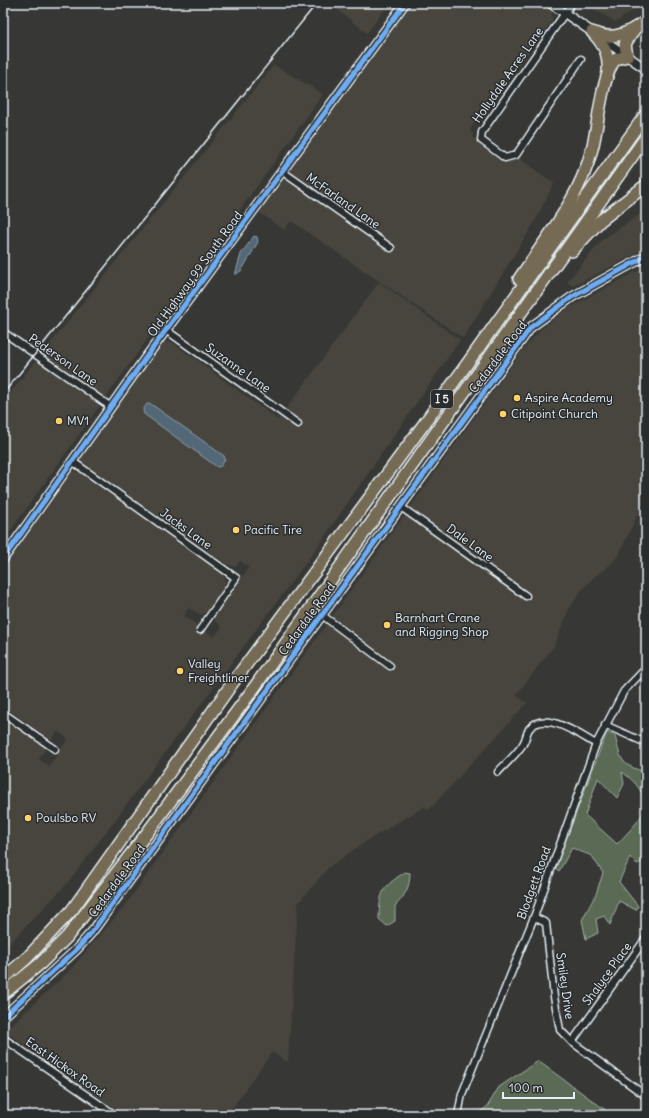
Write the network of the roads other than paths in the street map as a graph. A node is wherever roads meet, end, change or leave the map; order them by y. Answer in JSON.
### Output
{"nodes":[{"id":1,"x":405,"y":3,"type":"edge"},
{"id":2,"x":550,"y":3,"type":"edge"},
{"id":3,"x":572,"y":3,"type":"edge"},
{"id":4,"x":564,"y":13,"type":"junction"},
{"id":5,"x":646,"y":21,"type":"edge"},
{"id":6,"x":635,"y":28,"type":"junction"},
{"id":7,"x":592,"y":32,"type":"junction"},
{"id":8,"x":627,"y":56,"type":"junction"},
{"id":9,"x":581,"y":59,"type":"dead end"},
{"id":10,"x":646,"y":69,"type":"edge"},
{"id":11,"x":608,"y":72,"type":"junction"},
{"id":12,"x":646,"y":114,"type":"edge"},
{"id":13,"x":646,"y":137,"type":"edge"},
{"id":14,"x":283,"y":172,"type":"junction"},
{"id":15,"x":646,"y":185,"type":"edge"},
{"id":16,"x":390,"y":248,"type":"dead end"},
{"id":17,"x":646,"y":256,"type":"edge"},
{"id":18,"x":513,"y":325,"type":"junction"},
{"id":19,"x":166,"y":330,"type":"junction"},
{"id":20,"x":3,"y":332,"type":"edge"},
{"id":21,"x":111,"y":407,"type":"junction"},
{"id":22,"x":298,"y":424,"type":"dead end"},
{"id":23,"x":424,"y":424,"type":"junction"},
{"id":24,"x":72,"y":461,"type":"junction"},
{"id":25,"x":401,"y":507,"type":"junction"},
{"id":26,"x":3,"y":558,"type":"edge"},
{"id":27,"x":526,"y":596,"type":"dead end"},
{"id":28,"x":322,"y":615,"type":"junction"},
{"id":29,"x":200,"y":630,"type":"dead end"},
{"id":30,"x":390,"y":666,"type":"dead end"},
{"id":31,"x":646,"y":668,"type":"edge"},
{"id":32,"x":3,"y":713,"type":"edge"},
{"id":33,"x":605,"y":724,"type":"junction"},
{"id":34,"x":646,"y":743,"type":"edge"},
{"id":35,"x":596,"y":744,"type":"junction"},
{"id":36,"x":55,"y":749,"type":"dead end"},
{"id":37,"x":498,"y":772,"type":"dead end"},
{"id":38,"x":534,"y":916,"type":"junction"},
{"id":39,"x":646,"y":938,"type":"edge"},
{"id":40,"x":3,"y":979,"type":"edge"},
{"id":41,"x":3,"y":994,"type":"edge"},
{"id":42,"x":3,"y":1017,"type":"edge"},
{"id":43,"x":3,"y":1038,"type":"edge"},
{"id":44,"x":572,"y":1042,"type":"junction"},
{"id":45,"x":646,"y":1096,"type":"edge"},
{"id":46,"x":115,"y":1115,"type":"edge"},
{"id":47,"x":458,"y":1115,"type":"edge"},
{"id":48,"x":501,"y":1115,"type":"edge"},
{"id":49,"x":512,"y":1115,"type":"edge"}],
"edges":[{"from":1,"to":14,"type":"street","name":"Old Highway 99 South Road"},
{"from":2,"to":4,"type":"street"},
{"from":3,"to":4,"type":"street"},
{"from":4,"to":7,"type":"street"},
{"from":4,"to":9,"type":"street","name":"Hollydale Acres Lane"},
{"from":5,"to":6,"type":"highway"},
{"from":6,"to":7,"type":"highway"},
{"from":6,"to":8,"type":"highway"},
{"from":7,"to":8,"type":"street"},
{"from":7,"to":11,"type":"highway"},
{"from":8,"to":10,"type":"street"},
{"from":8,"to":11,"type":"highway"},
{"from":11,"to":23,"type":"highway"},
{"from":12,"to":23,"type":"highway","number":"I 5"},
{"from":13,"to":18,"type":"highway","number":"I 5"},
{"from":14,"to":16,"type":"street","name":"McFarland Lane"},
{"from":14,"to":19,"type":"street","name":"Old Highway 99 South Road"},
{"from":15,"to":18,"type":"highway"},
{"from":17,"to":25,"type":"street","name":"Cedardale Road"},
{"from":18,"to":41,"type":"highway","number":"I 5"},
{"from":19,"to":21,"type":"street","name":"Old Highway 99 South Road"},
{"from":19,"to":22,"type":"street","name":"Suzanne Lane"},
{"from":20,"to":21,"type":"street","name":"Pederson Lane"},
{"from":21,"to":24,"type":"street","name":"Old Highway 99 South Road"},
{"from":23,"to":40,"type":"highway","number":"I 5"},
{"from":24,"to":26,"type":"street","name":"Old Highway 99 South Road"},
{"from":24,"to":29,"type":"street","name":"Jacks Lane"},
{"from":25,"to":27,"type":"street","name":"Dale Lane"},
{"from":25,"to":28,"type":"street","name":"Cedardale Road"},
{"from":28,"to":30,"type":"street"},
{"from":28,"to":42,"type":"street","name":"Cedardale Road"},
{"from":31,"to":33,"type":"street","name":"Blodgett Road"},
{"from":32,"to":36,"type":"street"},
{"from":33,"to":34,"type":"street"},
{"from":33,"to":35,"type":"street","name":"Blodgett Road"},
{"from":35,"to":37,"type":"street"},
{"from":35,"to":38,"type":"street","name":"Blodgett Road"},
{"from":38,"to":44,"type":"street","name":"Smiley Drive"},
{"from":38,"to":47,"type":"street","name":"Blodgett Road"},
{"from":39,"to":44,"type":"street","name":"Shalyce Place"},
{"from":43,"to":46,"type":"street","name":"East Hickox Road"},
{"from":44,"to":45,"type":"street","name":"Smiley Drive"},
{"from":48,"to":49,"type":"street"}]}
